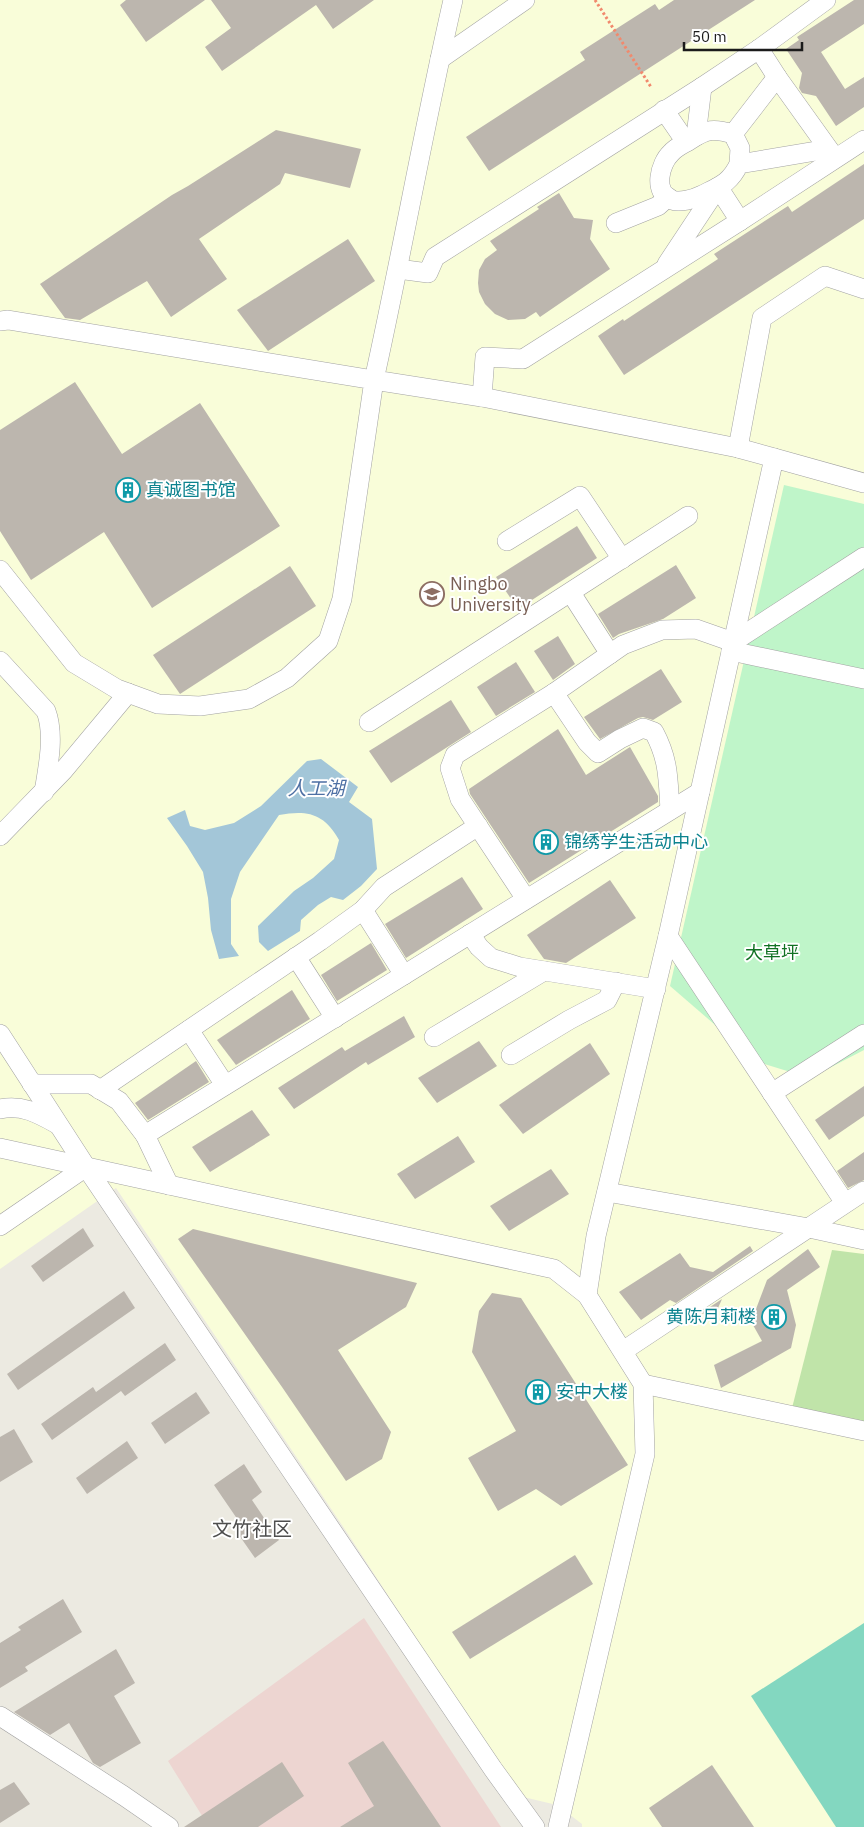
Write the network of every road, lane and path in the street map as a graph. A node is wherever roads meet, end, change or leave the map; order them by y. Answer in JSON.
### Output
{"nodes":[{"id":1,"x":453,"y":0,"type":"edge"},
{"id":2,"x":525,"y":0,"type":"edge"},
{"id":3,"x":595,"y":0,"type":"edge"},
{"id":4,"x":826,"y":0,"type":"edge"},
{"id":5,"x":759,"y":49,"type":"junction"},
{"id":6,"x":440,"y":59,"type":"junction"},
{"id":7,"x":776,"y":78,"type":"junction"},
{"id":8,"x":651,"y":87,"type":"dead end"},
{"id":9,"x":702,"y":87,"type":"junction"},
{"id":10,"x":664,"y":110,"type":"junction"},
{"id":11,"x":733,"y":134,"type":"junction"},
{"id":12,"x":691,"y":139,"type":"junction"},
{"id":13,"x":864,"y":140,"type":"edge"},
{"id":14,"x":832,"y":154,"type":"junction"},
{"id":15,"x":739,"y":164,"type":"junction"},
{"id":16,"x":718,"y":187,"type":"junction"},
{"id":17,"x":668,"y":197,"type":"junction"},
{"id":18,"x":740,"y":221,"type":"junction"},
{"id":19,"x":616,"y":223,"type":"dead end"},
{"id":20,"x":663,"y":269,"type":"junction"},
{"id":21,"x":398,"y":270,"type":"junction"},
{"id":22,"x":864,"y":289,"type":"edge"},
{"id":23,"x":3,"y":317,"type":"edge"},
{"id":24,"x":374,"y":380,"type":"junction"},
{"id":25,"x":482,"y":396,"type":"junction"},
{"id":26,"x":738,"y":448,"type":"junction"},
{"id":27,"x":774,"y":458,"type":"junction"},
{"id":28,"x":864,"y":483,"type":"edge"},
{"id":29,"x":688,"y":516,"type":"dead end"},
{"id":30,"x":507,"y":541,"type":"dead end"},
{"id":31,"x":864,"y":557,"type":"edge"},
{"id":32,"x":622,"y":559,"type":"junction"},
{"id":33,"x":0,"y":570,"type":"edge"},
{"id":34,"x":571,"y":593,"type":"junction"},
{"id":35,"x":732,"y":647,"type":"junction"},
{"id":36,"x":610,"y":654,"type":"junction"},
{"id":37,"x":0,"y":661,"type":"edge"},
{"id":38,"x":864,"y":679,"type":"edge"},
{"id":39,"x":128,"y":693,"type":"junction"},
{"id":40,"x":554,"y":693,"type":"junction"},
{"id":41,"x":369,"y":722,"type":"dead end"},
{"id":42,"x":44,"y":792,"type":"junction"},
{"id":43,"x":700,"y":792,"type":"junction"},
{"id":44,"x":670,"y":810,"type":"junction"},
{"id":45,"x":478,"y":826,"type":"junction"},
{"id":46,"x":0,"y":836,"type":"edge"},
{"id":47,"x":526,"y":899,"type":"junction"},
{"id":48,"x":363,"y":910,"type":"junction"},
{"id":49,"x":470,"y":934,"type":"junction"},
{"id":50,"x":668,"y":936,"type":"junction"},
{"id":51,"x":296,"y":957,"type":"junction"},
{"id":52,"x":544,"y":971,"type":"junction"},
{"id":53,"x":404,"y":975,"type":"junction"},
{"id":54,"x":616,"y":982,"type":"junction"},
{"id":55,"x":656,"y":989,"type":"junction"},
{"id":56,"x":335,"y":1018,"type":"junction"},
{"id":57,"x":189,"y":1030,"type":"junction"},
{"id":58,"x":0,"y":1034,"type":"edge"},
{"id":59,"x":864,"y":1034,"type":"edge"},
{"id":60,"x":434,"y":1037,"type":"dead end"},
{"id":61,"x":511,"y":1055,"type":"dead end"},
{"id":62,"x":32,"y":1084,"type":"junction"},
{"id":63,"x":225,"y":1085,"type":"junction"},
{"id":64,"x":100,"y":1090,"type":"junction"},
{"id":65,"x":772,"y":1093,"type":"junction"},
{"id":66,"x":0,"y":1109,"type":"edge"},
{"id":67,"x":58,"y":1124,"type":"junction"},
{"id":68,"x":145,"y":1135,"type":"junction"},
{"id":69,"x":0,"y":1148,"type":"edge"},
{"id":70,"x":86,"y":1167,"type":"junction"},
{"id":71,"x":169,"y":1185,"type":"junction"},
{"id":72,"x":864,"y":1191,"type":"edge"},
{"id":73,"x":606,"y":1192,"type":"junction"},
{"id":74,"x":845,"y":1203,"type":"junction"},
{"id":75,"x":0,"y":1226,"type":"edge"},
{"id":76,"x":809,"y":1228,"type":"junction"},
{"id":77,"x":864,"y":1240,"type":"edge"},
{"id":78,"x":587,"y":1295,"type":"junction"},
{"id":79,"x":623,"y":1351,"type":"junction"},
{"id":80,"x":643,"y":1384,"type":"junction"},
{"id":81,"x":864,"y":1431,"type":"edge"},
{"id":82,"x":0,"y":1716,"type":"edge"},
{"id":83,"x":169,"y":1827,"type":"edge"},
{"id":84,"x":535,"y":1827,"type":"edge"},
{"id":85,"x":558,"y":1827,"type":"edge"}],
"edges":[{"from":1,"to":6,"type":"street"},
{"from":2,"to":6,"type":"street"},
{"from":3,"to":8,"type":"path"},
{"from":4,"to":5,"type":"street"},
{"from":5,"to":7,"type":"street"},
{"from":5,"to":9,"type":"street"},
{"from":6,"to":21,"type":"street"},
{"from":7,"to":11,"type":"street"},
{"from":7,"to":14,"type":"street"},
{"from":9,"to":10,"type":"street"},
{"from":9,"to":12,"type":"street"},
{"from":10,"to":12,"type":"street"},
{"from":10,"to":21,"type":"street"},
{"from":11,"to":12,"type":"street"},
{"from":11,"to":15,"type":"street"},
{"from":12,"to":17,"type":"street"},
{"from":13,"to":14,"type":"street"},
{"from":14,"to":15,"type":"street"},
{"from":14,"to":18,"type":"street"},
{"from":15,"to":16,"type":"street"},
{"from":16,"to":17,"type":"street"},
{"from":16,"to":18,"type":"street"},
{"from":16,"to":20,"type":"street"},
{"from":17,"to":19,"type":"street"},
{"from":18,"to":20,"type":"street"},
{"from":20,"to":25,"type":"street"},
{"from":21,"to":24,"type":"street"},
{"from":22,"to":26,"type":"street"},
{"from":23,"to":24,"type":"street"},
{"from":24,"to":25,"type":"street"},
{"from":24,"to":39,"type":"street"},
{"from":25,"to":26,"type":"street"},
{"from":26,"to":27,"type":"street"},
{"from":27,"to":28,"type":"street"},
{"from":27,"to":35,"type":"street"},
{"from":29,"to":32,"type":"street"},
{"from":30,"to":32,"type":"street"},
{"from":31,"to":35,"type":"street"},
{"from":32,"to":34,"type":"street"},
{"from":33,"to":39,"type":"street"},
{"from":34,"to":36,"type":"street"},
{"from":34,"to":41,"type":"street"},
{"from":35,"to":36,"type":"street"},
{"from":35,"to":38,"type":"street"},
{"from":35,"to":43,"type":"street"},
{"from":36,"to":40,"type":"street"},
{"from":37,"to":42,"type":"street"},
{"from":39,"to":42,"type":"street"},
{"from":40,"to":44,"type":"street"},
{"from":40,"to":45,"type":"street"},
{"from":42,"to":46,"type":"street"},
{"from":43,"to":44,"type":"street"},
{"from":43,"to":50,"type":"street"},
{"from":44,"to":47,"type":"street"},
{"from":45,"to":47,"type":"street"},
{"from":45,"to":48,"type":"street"},
{"from":47,"to":49,"type":"street"},
{"from":48,"to":51,"type":"street"},
{"from":48,"to":53,"type":"street"},
{"from":49,"to":52,"type":"street"},
{"from":49,"to":53,"type":"street"},
{"from":50,"to":55,"type":"street"},
{"from":50,"to":65,"type":"street"},
{"from":51,"to":56,"type":"street"},
{"from":51,"to":57,"type":"street"},
{"from":52,"to":54,"type":"street"},
{"from":52,"to":60,"type":"street"},
{"from":53,"to":56,"type":"street"},
{"from":54,"to":55,"type":"street"},
{"from":54,"to":61,"type":"street"},
{"from":55,"to":73,"type":"street"},
{"from":56,"to":63,"type":"street"},
{"from":57,"to":63,"type":"street"},
{"from":57,"to":64,"type":"street"},
{"from":58,"to":62,"type":"street"},
{"from":59,"to":65,"type":"street"},
{"from":62,"to":64,"type":"street"},
{"from":62,"to":67,"type":"street"},
{"from":63,"to":68,"type":"street"},
{"from":64,"to":68,"type":"street"},
{"from":65,"to":74,"type":"street"},
{"from":66,"to":67,"type":"street"},
{"from":67,"to":70,"type":"street"},
{"from":68,"to":71,"type":"street"},
{"from":69,"to":70,"type":"street"},
{"from":70,"to":71,"type":"street"},
{"from":70,"to":75,"type":"street"},
{"from":70,"to":84,"type":"street"},
{"from":71,"to":78,"type":"street"},
{"from":72,"to":74,"type":"street"},
{"from":73,"to":76,"type":"street"},
{"from":73,"to":78,"type":"street"},
{"from":74,"to":76,"type":"street"},
{"from":76,"to":77,"type":"street"},
{"from":76,"to":79,"type":"street"},
{"from":78,"to":79,"type":"street"},
{"from":79,"to":80,"type":"street"},
{"from":80,"to":81,"type":"street"},
{"from":80,"to":85,"type":"street"},
{"from":82,"to":83,"type":"street"}]}
